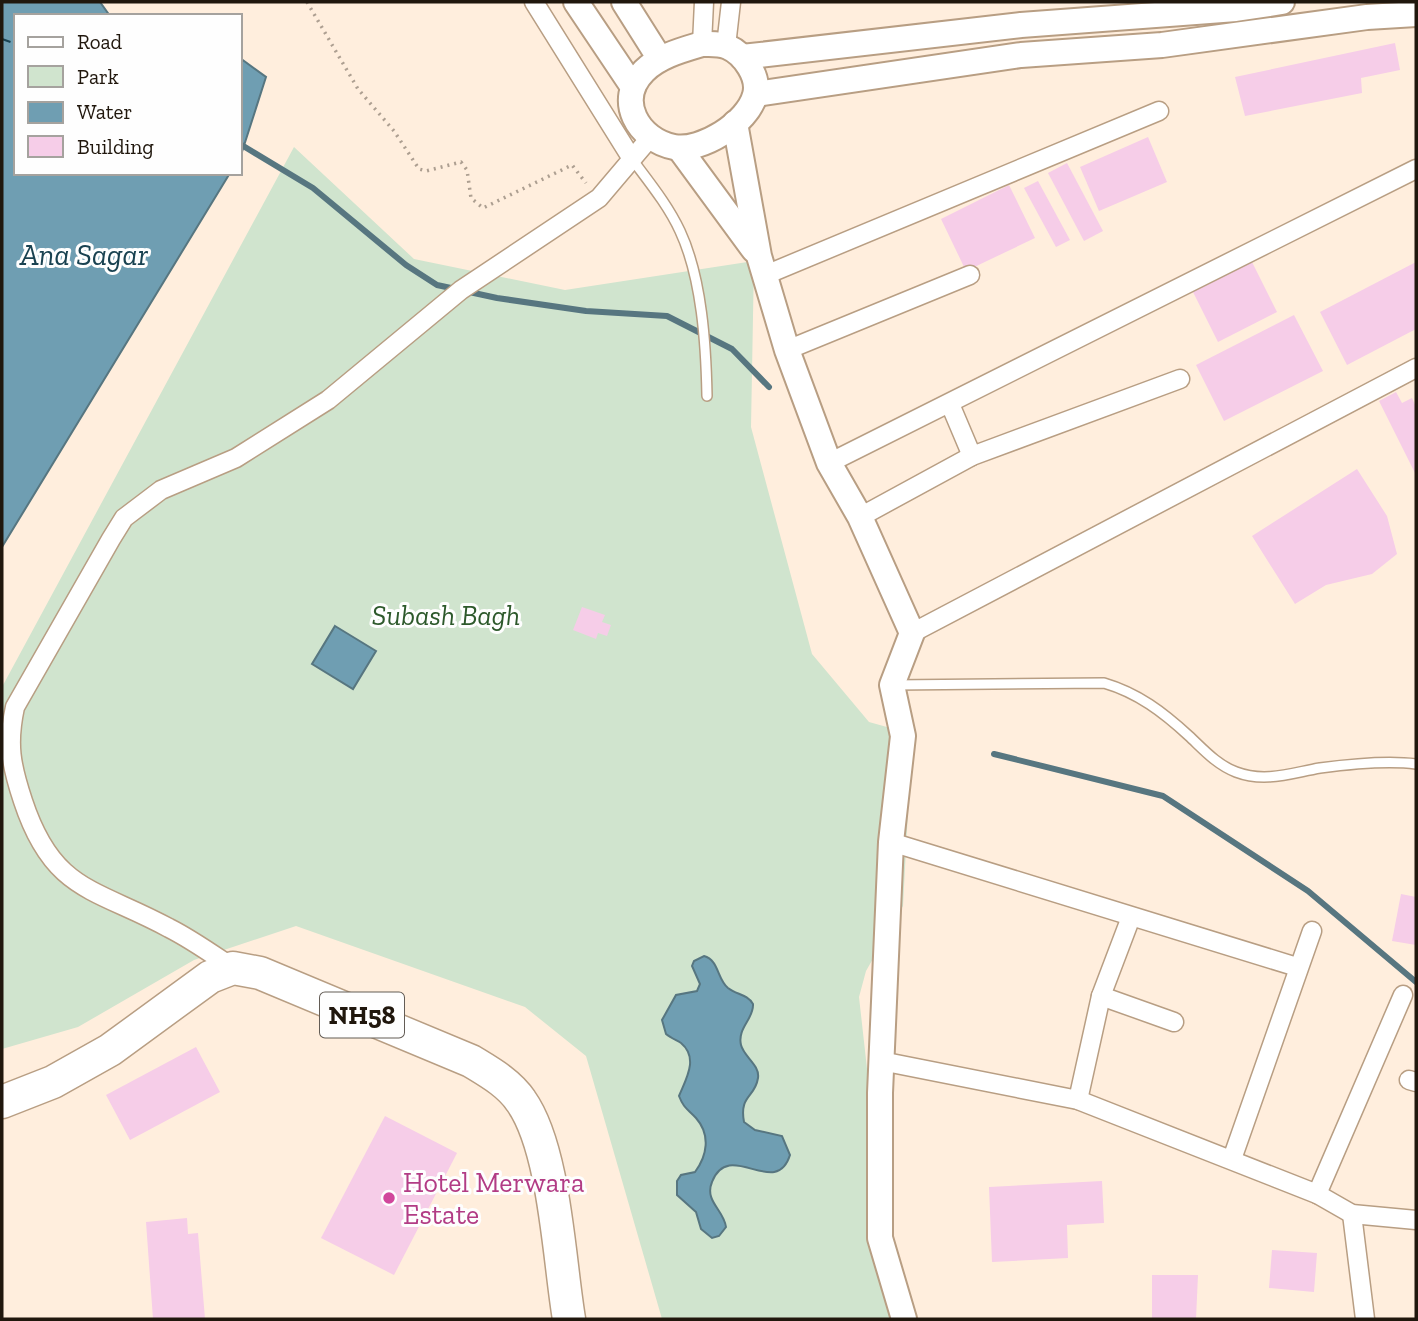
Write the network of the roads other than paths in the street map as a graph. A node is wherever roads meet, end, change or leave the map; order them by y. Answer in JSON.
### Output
{"nodes":[{"id":1,"x":534,"y":2,"type":"edge"},
{"id":2,"x":576,"y":2,"type":"edge"},
{"id":3,"x":624,"y":2,"type":"edge"},
{"id":4,"x":704,"y":2,"type":"edge"},
{"id":5,"x":731,"y":2,"type":"edge"},
{"id":6,"x":1282,"y":2,"type":"edge"},
{"id":7,"x":1236,"y":9,"type":"junction"},
{"id":8,"x":1416,"y":14,"type":"edge"},
{"id":9,"x":1021,"y":25,"type":"junction"},
{"id":10,"x":1240,"y":36,"type":"junction"},
{"id":11,"x":723,"y":49,"type":"junction"},
{"id":12,"x":1021,"y":55,"type":"junction"},
{"id":13,"x":660,"y":59,"type":"junction"},
{"id":14,"x":633,"y":87,"type":"junction"},
{"id":15,"x":756,"y":94,"type":"junction"},
{"id":16,"x":1159,"y":111,"type":"dead end"},
{"id":17,"x":735,"y":122,"type":"junction"},
{"id":18,"x":649,"y":139,"type":"junction"},
{"id":19,"x":679,"y":148,"type":"junction"},
{"id":20,"x":632,"y":159,"type":"junction"},
{"id":21,"x":1416,"y":169,"type":"edge"},
{"id":22,"x":761,"y":266,"type":"junction"},
{"id":23,"x":970,"y":275,"type":"dead end"},
{"id":24,"x":787,"y":350,"type":"junction"},
{"id":25,"x":1416,"y":369,"type":"edge"},
{"id":26,"x":1180,"y":379,"type":"dead end"},
{"id":27,"x":707,"y":396,"type":"dead end"},
{"id":28,"x":950,"y":404,"type":"junction"},
{"id":29,"x":972,"y":456,"type":"junction"},
{"id":30,"x":829,"y":463,"type":"junction"},
{"id":31,"x":860,"y":517,"type":"junction"},
{"id":32,"x":912,"y":633,"type":"junction"},
{"id":33,"x":892,"y":685,"type":"junction"},
{"id":34,"x":1416,"y":764,"type":"edge"},
{"id":35,"x":891,"y":842,"type":"junction"},
{"id":36,"x":1131,"y":917,"type":"junction"},
{"id":37,"x":1312,"y":930,"type":"dead end"},
{"id":38,"x":1297,"y":967,"type":"junction"},
{"id":39,"x":233,"y":968,"type":"junction"},
{"id":40,"x":1403,"y":995,"type":"dead end"},
{"id":41,"x":1101,"y":996,"type":"junction"},
{"id":42,"x":1174,"y":1022,"type":"dead end"},
{"id":43,"x":881,"y":1061,"type":"junction"},
{"id":44,"x":1078,"y":1100,"type":"junction"},
{"id":45,"x":2,"y":1102,"type":"edge"},
{"id":46,"x":1232,"y":1159,"type":"junction"},
{"id":47,"x":1317,"y":1194,"type":"junction"},
{"id":48,"x":1352,"y":1214,"type":"junction"},
{"id":49,"x":1416,"y":1220,"type":"edge"},
{"id":50,"x":569,"y":1319,"type":"edge"},
{"id":51,"x":904,"y":1319,"type":"edge"},
{"id":52,"x":1365,"y":1319,"type":"edge"}],
"edges":[{"from":1,"to":20,"type":"street"},
{"from":2,"to":14,"type":"street"},
{"from":3,"to":13,"type":"street"},
{"from":4,"to":11,"type":"street"},
{"from":5,"to":11,"type":"street"},
{"from":6,"to":7,"type":"street"},
{"from":7,"to":9,"type":"street"},
{"from":7,"to":10,"type":"street"},
{"from":8,"to":10,"type":"street"},
{"from":9,"to":11,"type":"street"},
{"from":9,"to":12,"type":"street"},
{"from":10,"to":12,"type":"street"},
{"from":11,"to":13,"type":"street"},
{"from":11,"to":15,"type":"street"},
{"from":12,"to":15,"type":"street"},
{"from":13,"to":14,"type":"street"},
{"from":14,"to":18,"type":"street"},
{"from":15,"to":17,"type":"street"},
{"from":16,"to":22,"type":"street"},
{"from":17,"to":19,"type":"street"},
{"from":17,"to":22,"type":"street"},
{"from":18,"to":19,"type":"street"},
{"from":18,"to":20,"type":"street"},
{"from":19,"to":22,"type":"street"},
{"from":20,"to":27,"type":"lane"},
{"from":20,"to":39,"type":"street"},
{"from":21,"to":28,"type":"street"},
{"from":22,"to":24,"type":"street"},
{"from":23,"to":24,"type":"street"},
{"from":24,"to":30,"type":"street"},
{"from":25,"to":32,"type":"street"},
{"from":26,"to":29,"type":"street"},
{"from":28,"to":29,"type":"street"},
{"from":28,"to":30,"type":"street"},
{"from":29,"to":31,"type":"street"},
{"from":30,"to":31,"type":"street"},
{"from":31,"to":32,"type":"street"},
{"from":32,"to":33,"type":"street"},
{"from":33,"to":34,"type":"lane"},
{"from":33,"to":35,"type":"street"},
{"from":35,"to":36,"type":"street"},
{"from":35,"to":43,"type":"street"},
{"from":36,"to":38,"type":"street"},
{"from":36,"to":41,"type":"street"},
{"from":37,"to":38,"type":"street"},
{"from":38,"to":46,"type":"street"},
{"from":39,"to":45,"type":"highway"},
{"from":39,"to":50,"type":"highway","number":"NH58"},
{"from":40,"to":47,"type":"street"},
{"from":41,"to":42,"type":"street"},
{"from":41,"to":44,"type":"street"},
{"from":43,"to":44,"type":"street"},
{"from":43,"to":51,"type":"street"},
{"from":44,"to":46,"type":"street"},
{"from":46,"to":47,"type":"street"},
{"from":47,"to":48,"type":"street"},
{"from":48,"to":49,"type":"street"},
{"from":48,"to":52,"type":"street"}]}
